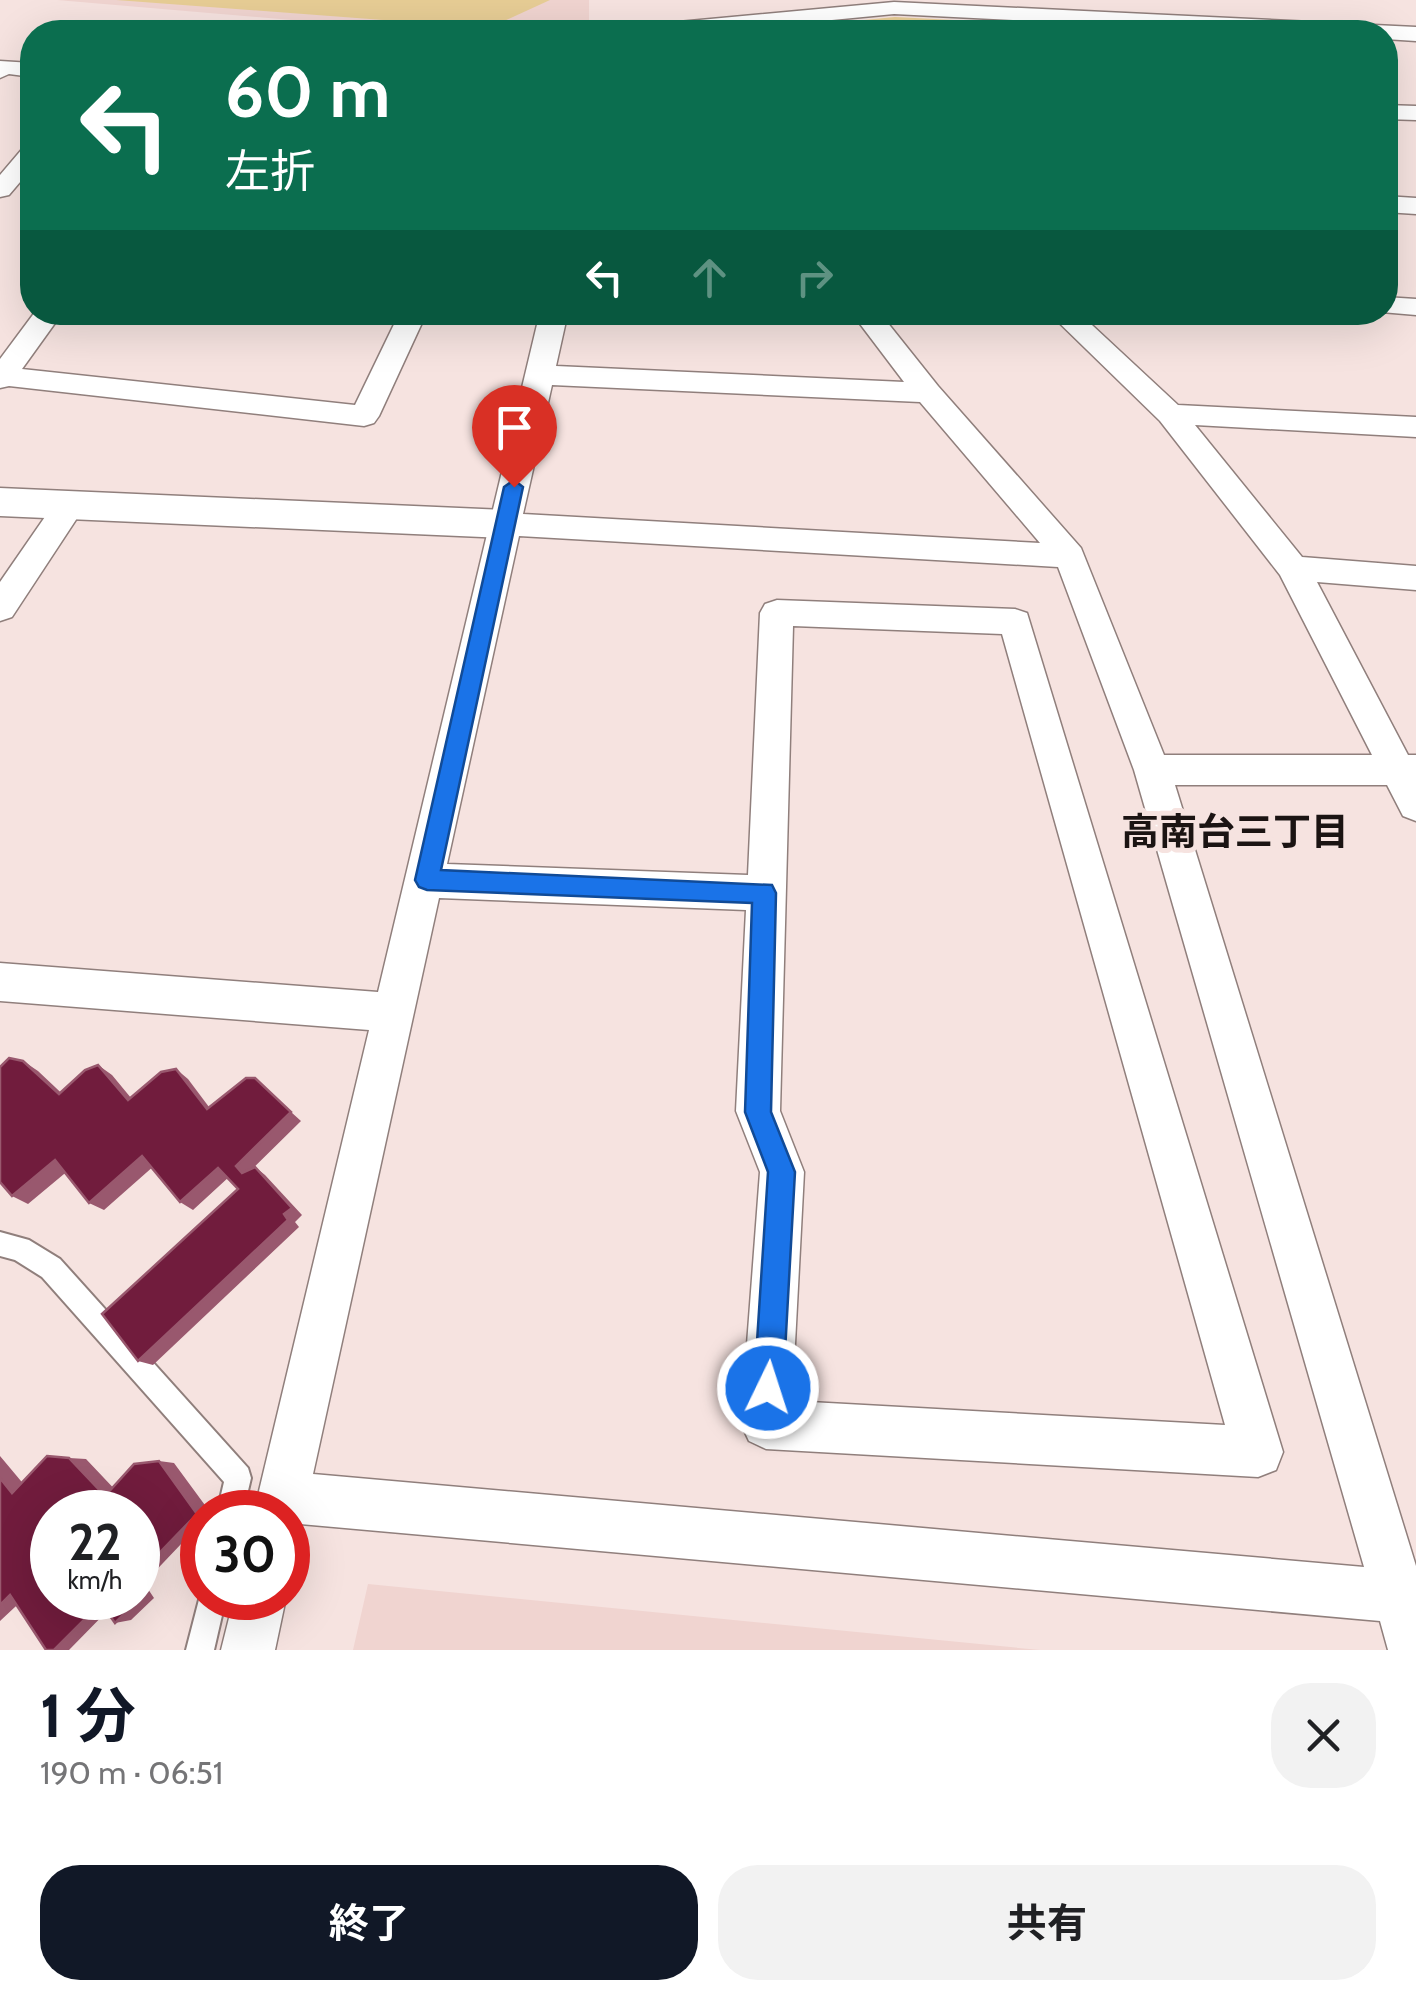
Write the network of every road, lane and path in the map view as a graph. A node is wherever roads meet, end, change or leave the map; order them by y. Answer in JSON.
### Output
{"nodes":[{"id":1,"x":894,"y":4,"type":"edge"},
{"id":2,"x":754,"y":20,"type":"edge"},
{"id":3,"x":1172,"y":20,"type":"edge"},
{"id":4,"x":20,"y":167,"type":"edge"},
{"id":5,"x":0,"y":190,"type":"edge"},
{"id":6,"x":40,"y":325,"type":"edge"},
{"id":7,"x":401,"y":325,"type":"edge"},
{"id":8,"x":551,"y":325,"type":"edge"},
{"id":9,"x":874,"y":325,"type":"edge"},
{"id":10,"x":1075,"y":325,"type":"edge"},
{"id":11,"x":540,"y":375,"type":"junction"},
{"id":12,"x":1,"y":378,"type":"edge"},
{"id":13,"x":928,"y":393,"type":"junction"},
{"id":14,"x":1170,"y":414,"type":"junction"},
{"id":15,"x":1416,"y":427,"type":"edge"},
{"id":16,"x":0,"y":502,"type":"edge"},
{"id":17,"x":69,"y":506,"type":"junction"},
{"id":18,"x":505,"y":524,"type":"junction"},
{"id":19,"x":1070,"y":556,"type":"junction"},
{"id":20,"x":1293,"y":568,"type":"junction"},
{"id":21,"x":1416,"y":578,"type":"edge"},
{"id":22,"x":0,"y":608,"type":"edge"},
{"id":23,"x":1407,"y":769,"type":"edge"},
{"id":24,"x":1152,"y":770,"type":"junction"},
{"id":25,"x":1416,"y":805,"type":"edge"},
{"id":26,"x":427,"y":880,"type":"junction"},
{"id":27,"x":764,"y":893,"type":"junction"},
{"id":28,"x":0,"y":982,"type":"edge"},
{"id":29,"x":392,"y":1012,"type":"junction"},
{"id":30,"x":0,"y":1244,"type":"edge"},
{"id":31,"x":235,"y":1490,"type":"edge"},
{"id":32,"x":284,"y":1490,"type":"edge"},
{"id":33,"x":310,"y":1507,"type":"edge"},
{"id":34,"x":1402,"y":1597,"type":"junction"},
{"id":35,"x":207,"y":1620,"type":"edge"},
{"id":36,"x":255,"y":1620,"type":"edge"},
{"id":37,"x":200,"y":1650,"type":"edge"},
{"id":38,"x":248,"y":1650,"type":"edge"},
{"id":39,"x":1415,"y":1650,"type":"edge"}],
"edges":[{"from":1,"to":2,"type":"street"},
{"from":1,"to":3,"type":"street"},
{"from":4,"to":5,"type":"street"},
{"from":6,"to":12,"type":"street"},
{"from":7,"to":12,"type":"street"},
{"from":8,"to":11,"type":"street"},
{"from":9,"to":13,"type":"street"},
{"from":10,"to":14,"type":"street"},
{"from":11,"to":13,"type":"street"},
{"from":11,"to":18,"type":"street"},
{"from":13,"to":19,"type":"street"},
{"from":14,"to":15,"type":"street"},
{"from":14,"to":20,"type":"street"},
{"from":16,"to":17,"type":"street"},
{"from":17,"to":18,"type":"street"},
{"from":17,"to":22,"type":"street"},
{"from":18,"to":19,"type":"street"},
{"from":18,"to":26,"type":"street"},
{"from":19,"to":24,"type":"street"},
{"from":20,"to":21,"type":"street"},
{"from":20,"to":23,"type":"street"},
{"from":23,"to":24,"type":"street"},
{"from":23,"to":25,"type":"street"},
{"from":24,"to":34,"type":"street"},
{"from":26,"to":27,"type":"street"},
{"from":26,"to":29,"type":"street"},
{"from":27,"to":27,"type":"street"},
{"from":28,"to":29,"type":"street"},
{"from":29,"to":32,"type":"street"},
{"from":30,"to":31,"type":"lane"},
{"from":33,"to":34,"type":"street"},
{"from":34,"to":39,"type":"street"},
{"from":35,"to":37,"type":"lane"},
{"from":36,"to":38,"type":"street"}]}
